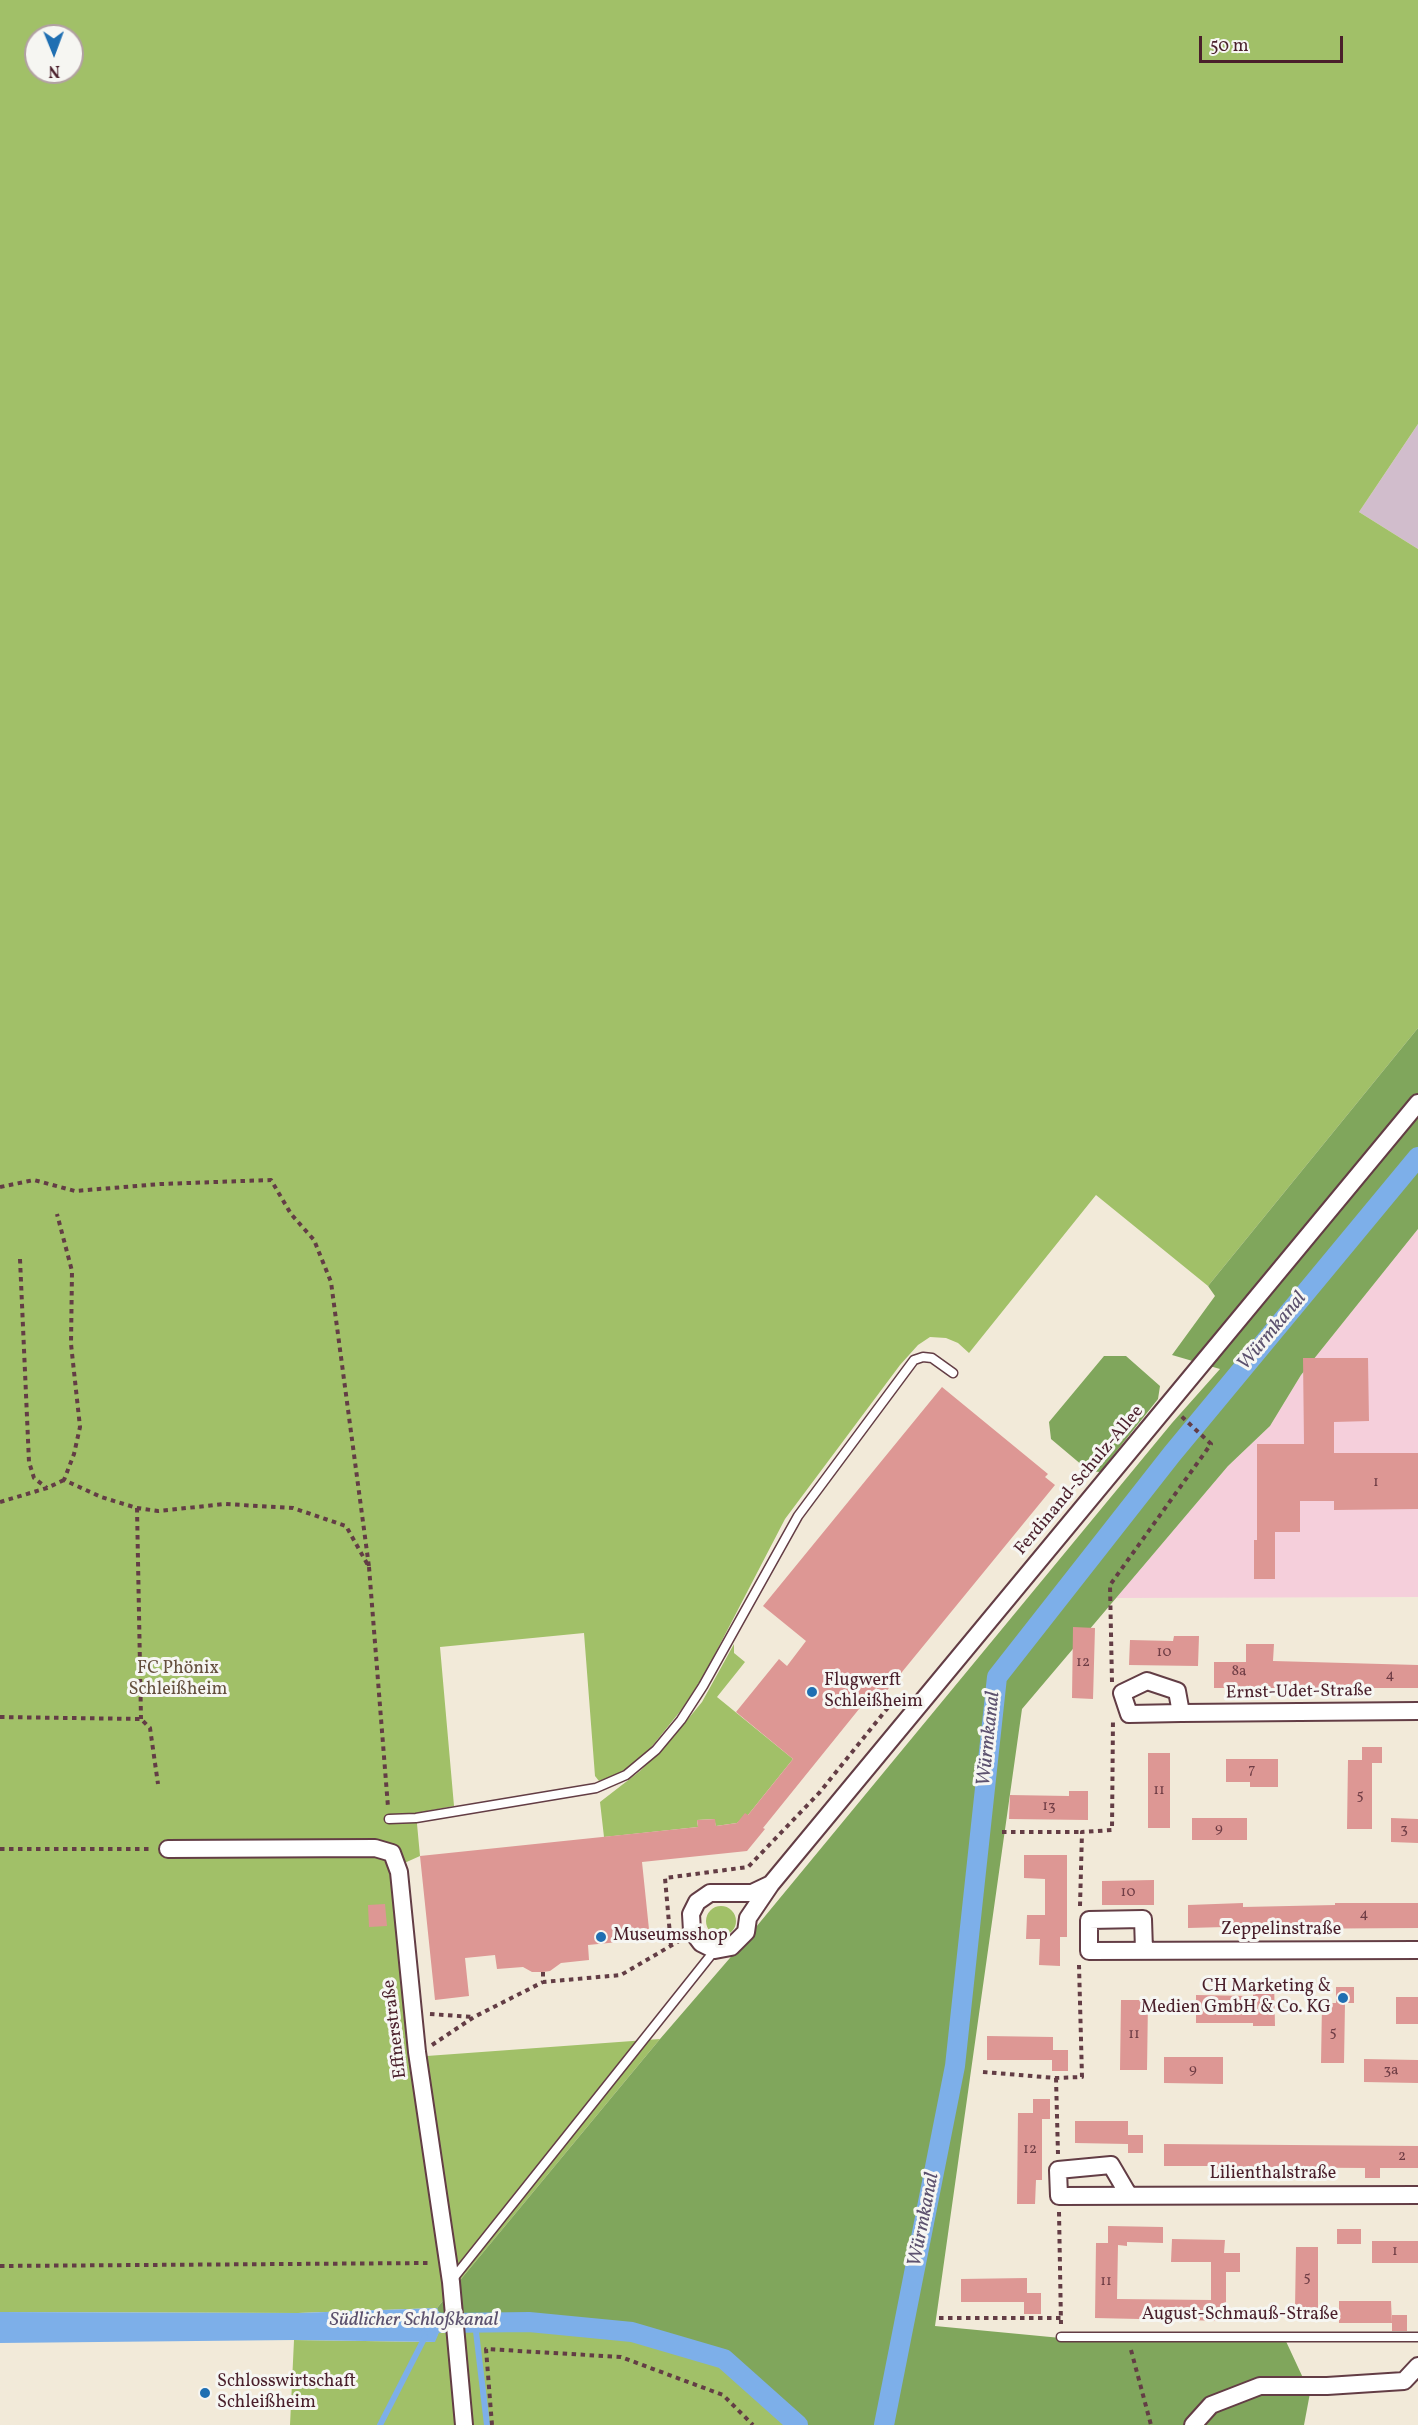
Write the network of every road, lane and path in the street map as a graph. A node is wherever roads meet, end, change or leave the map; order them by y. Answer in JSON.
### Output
{"nodes":[{"id":1,"x":1418,"y":1103,"type":"edge"},
{"id":2,"x":0,"y":1187,"type":"edge"},
{"id":3,"x":57,"y":1214,"type":"dead end"},
{"id":4,"x":20,"y":1259,"type":"dead end"},
{"id":5,"x":953,"y":1372,"type":"dead end"},
{"id":6,"x":1169,"y":1404,"type":"junction"},
{"id":7,"x":64,"y":1480,"type":"junction"},
{"id":8,"x":47,"y":1488,"type":"junction"},
{"id":9,"x":0,"y":1502,"type":"edge"},
{"id":10,"x":137,"y":1508,"type":"junction"},
{"id":11,"x":369,"y":1567,"type":"junction"},
{"id":12,"x":1112,"y":1693,"type":"dead end"},
{"id":13,"x":894,"y":1700,"type":"dead end"},
{"id":14,"x":1418,"y":1711,"type":"edge"},
{"id":15,"x":1181,"y":1713,"type":"dead end"},
{"id":16,"x":1113,"y":1716,"type":"dead end"},
{"id":17,"x":0,"y":1717,"type":"edge"},
{"id":18,"x":141,"y":1719,"type":"junction"},
{"id":19,"x":158,"y":1784,"type":"dead end"},
{"id":20,"x":389,"y":1819,"type":"joint"},
{"id":21,"x":1002,"y":1832,"type":"dead end"},
{"id":22,"x":1082,"y":1832,"type":"junction"},
{"id":23,"x":0,"y":1849,"type":"edge"},
{"id":24,"x":168,"y":1850,"type":"joint"},
{"id":25,"x":771,"y":1884,"type":"junction"},
{"id":26,"x":1080,"y":1916,"type":"dead end"},
{"id":27,"x":692,"y":1931,"type":"junction"},
{"id":28,"x":671,"y":1946,"type":"junction"},
{"id":29,"x":716,"y":1950,"type":"junction"},
{"id":30,"x":1144,"y":1950,"type":"dead end"},
{"id":31,"x":1418,"y":1950,"type":"edge"},
{"id":32,"x":1079,"y":1963,"type":"dead end"},
{"id":33,"x":543,"y":1972,"type":"dead end"},
{"id":34,"x":543,"y":1982,"type":"junction"},
{"id":35,"x":414,"y":2013,"type":"junction"},
{"id":36,"x":474,"y":2017,"type":"junction"},
{"id":37,"x":417,"y":2052,"type":"junction"},
{"id":38,"x":983,"y":2072,"type":"dead end"},
{"id":39,"x":1056,"y":2078,"type":"junction"},
{"id":40,"x":1058,"y":2170,"type":"junction"},
{"id":41,"x":1128,"y":2194,"type":"junction"},
{"id":42,"x":1418,"y":2194,"type":"edge"},
{"id":43,"x":1059,"y":2196,"type":"junction"},
{"id":44,"x":448,"y":2263,"type":"junction"},
{"id":45,"x":0,"y":2266,"type":"edge"},
{"id":46,"x":451,"y":2282,"type":"junction"},
{"id":47,"x":939,"y":2318,"type":"dead end"},
{"id":48,"x":1062,"y":2318,"type":"junction"},
{"id":49,"x":1126,"y":2335,"type":"junction"},
{"id":50,"x":1061,"y":2337,"type":"joint"},
{"id":51,"x":1418,"y":2337,"type":"edge"},
{"id":52,"x":1418,"y":2366,"type":"edge"},
{"id":53,"x":464,"y":2425,"type":"edge"},
{"id":54,"x":492,"y":2425,"type":"edge"},
{"id":55,"x":753,"y":2425,"type":"edge"},
{"id":56,"x":1151,"y":2425,"type":"edge"},
{"id":57,"x":1193,"y":2425,"type":"edge"}],
"edges":[{"from":1,"to":6,"type":"street","name":"Ferdinand-Schulz-Allee"},
{"from":2,"to":11,"type":"path"},
{"from":3,"to":7,"type":"path"},
{"from":4,"to":8,"type":"path"},
{"from":5,"to":20,"type":"lane"},
{"from":6,"to":12,"type":"path"},
{"from":6,"to":25,"type":"street","name":"Ferdinand-Schulz-Allee"},
{"from":7,"to":8,"type":"path"},
{"from":7,"to":10,"type":"path"},
{"from":8,"to":9,"type":"path"},
{"from":10,"to":11,"type":"path"},
{"from":10,"to":18,"type":"path"},
{"from":11,"to":20,"type":"path"},
{"from":13,"to":28,"type":"path"},
{"from":14,"to":15,"type":"street","name":"Ernst-Udet-Straße"},
{"from":16,"to":22,"type":"path"},
{"from":17,"to":18,"type":"path"},
{"from":18,"to":19,"type":"path"},
{"from":21,"to":22,"type":"path"},
{"from":22,"to":26,"type":"path"},
{"from":23,"to":24,"type":"path"},
{"from":24,"to":35,"type":"street","name":"Effnerstraße"},
{"from":25,"to":27,"type":"street"},
{"from":25,"to":29,"type":"street","name":"Ferdinand-Schulz-Allee"},
{"from":27,"to":28,"type":"path"},
{"from":27,"to":29,"type":"street"},
{"from":28,"to":34,"type":"path"},
{"from":29,"to":46,"type":"lane"},
{"from":30,"to":31,"type":"street","name":"Zeppelinstraße"},
{"from":32,"to":39,"type":"path"},
{"from":33,"to":34,"type":"path"},
{"from":34,"to":36,"type":"path"},
{"from":35,"to":36,"type":"path"},
{"from":35,"to":37,"type":"street","name":"Effnerstraße"},
{"from":36,"to":37,"type":"path"},
{"from":37,"to":44,"type":"street","name":"Effnerstraße"},
{"from":38,"to":39,"type":"path"},
{"from":39,"to":40,"type":"path"},
{"from":40,"to":41,"type":"street"},
{"from":40,"to":43,"type":"street"},
{"from":41,"to":42,"type":"street","name":"Lilienthalstraße"},
{"from":41,"to":43,"type":"street","name":"Lilienthalstraße"},
{"from":43,"to":48,"type":"path"},
{"from":44,"to":45,"type":"path"},
{"from":44,"to":46,"type":"street","name":"Effnerstraße"},
{"from":46,"to":53,"type":"street","name":"Effnerstraße"},
{"from":47,"to":48,"type":"path"},
{"from":48,"to":50,"type":"path"},
{"from":49,"to":50,"type":"lane","name":"August-Schmauß-Straße"},
{"from":49,"to":51,"type":"lane","name":"August-Schmauß-Straße"},
{"from":49,"to":56,"type":"path"},
{"from":52,"to":57,"type":"street"},
{"from":54,"to":55,"type":"path"}]}
